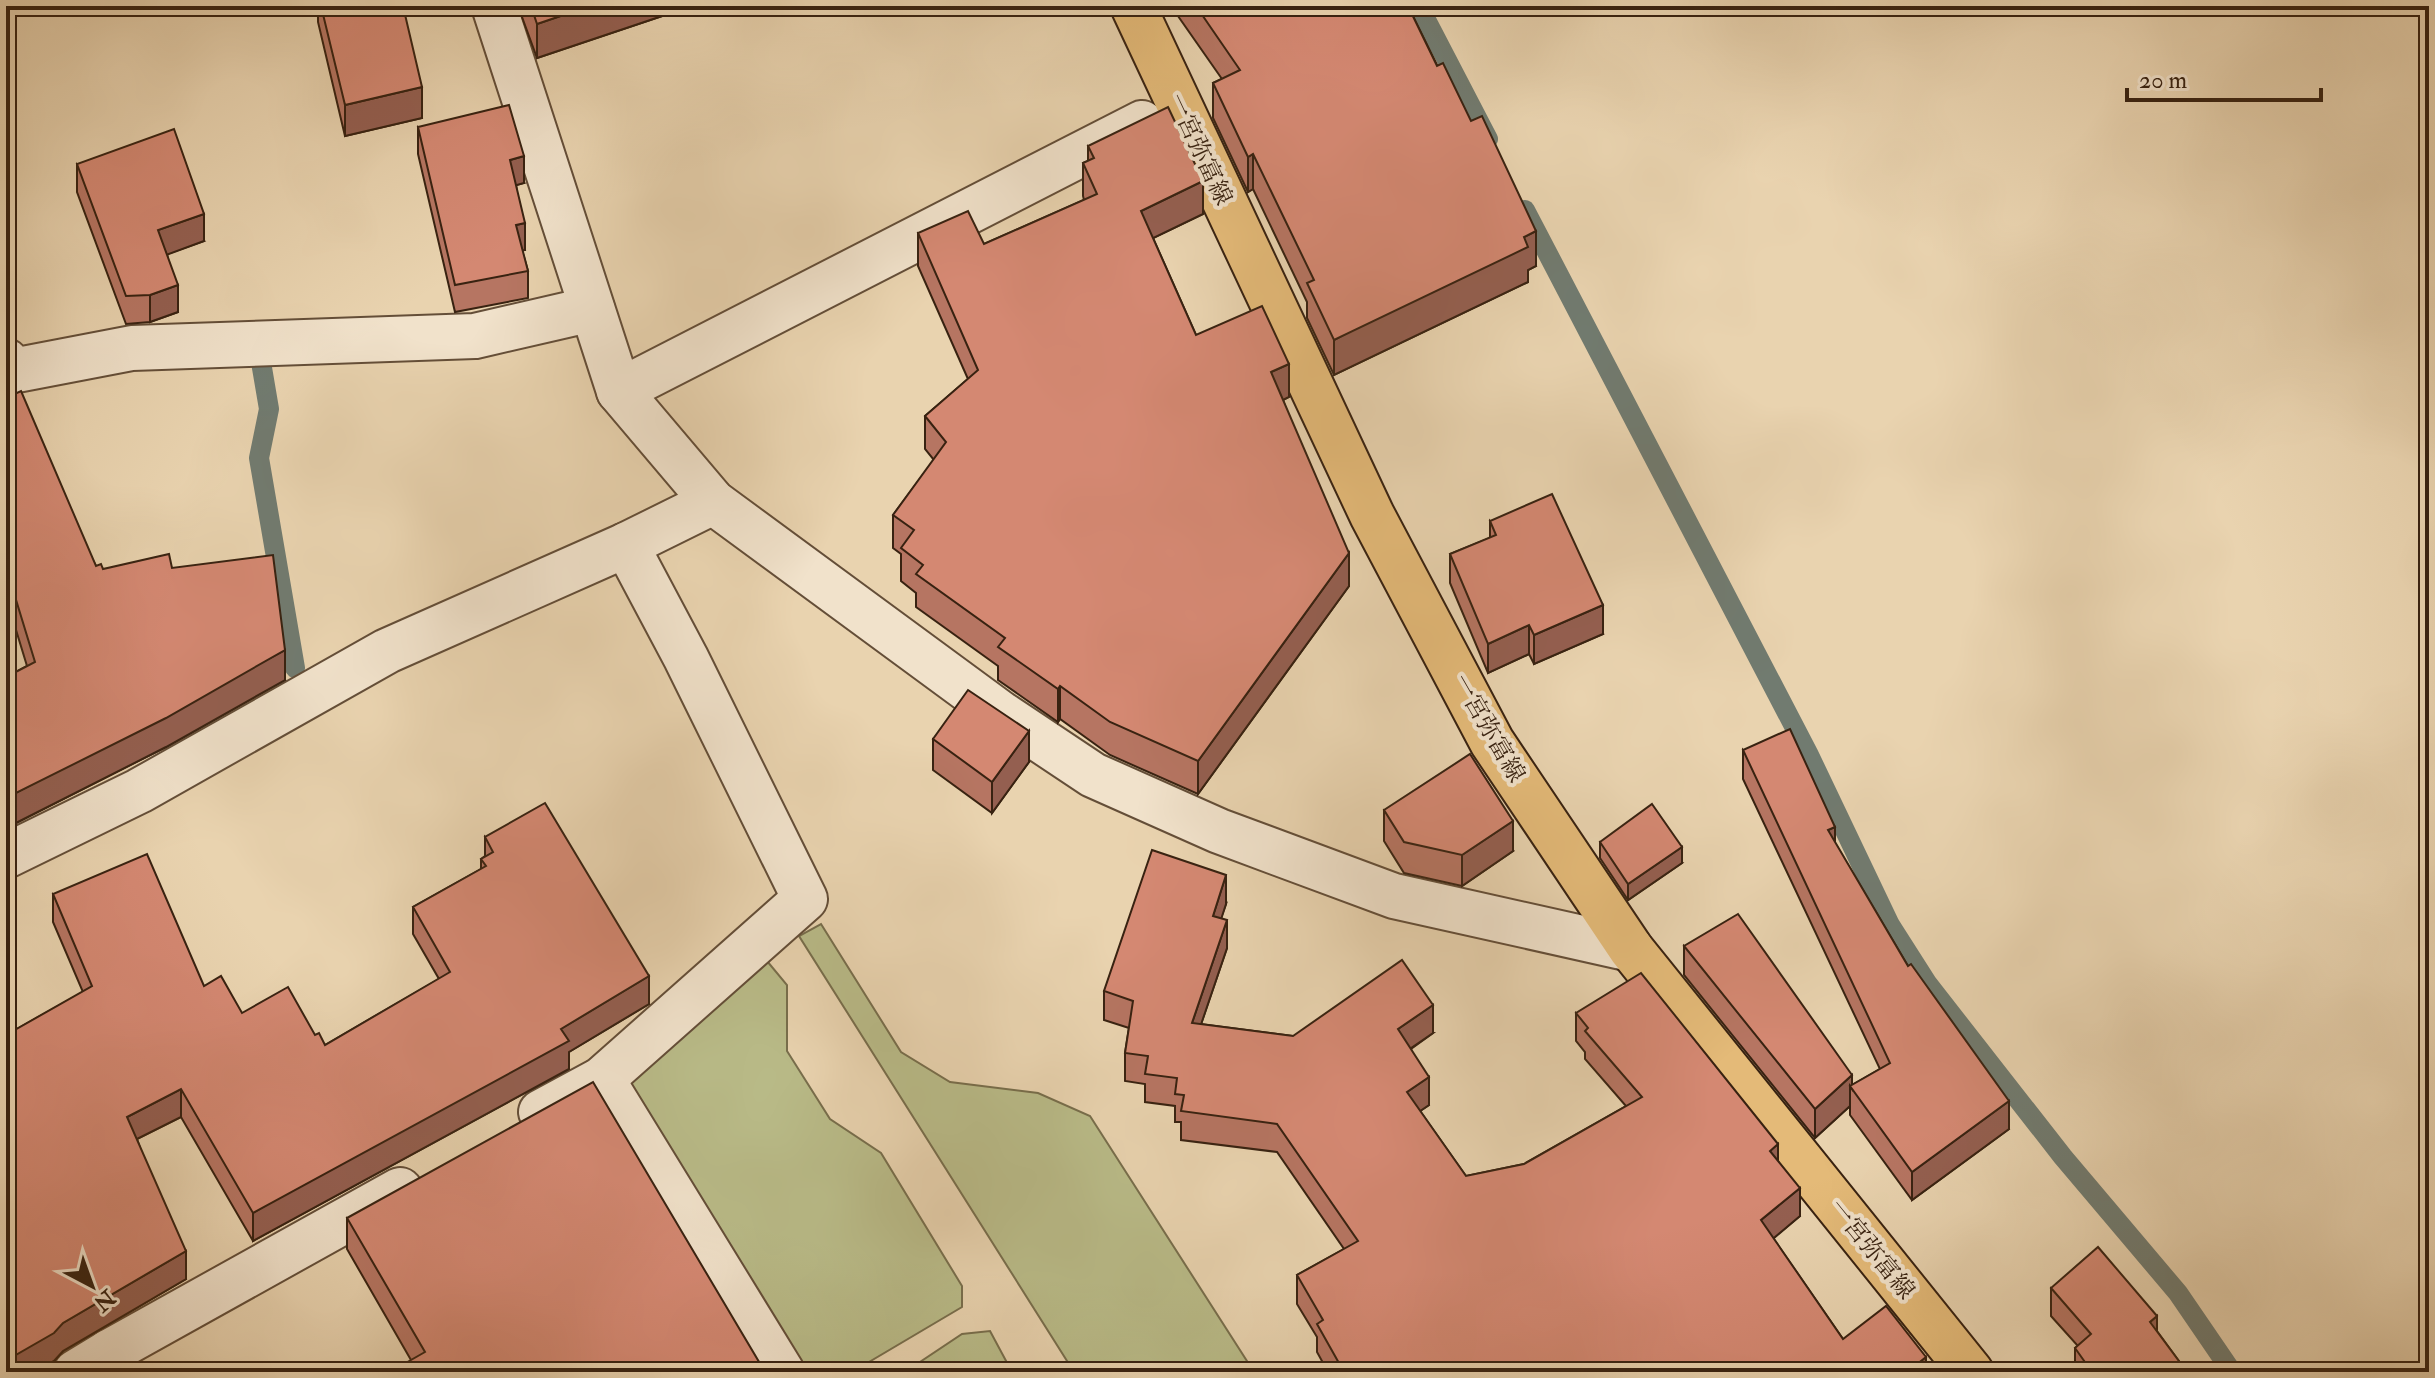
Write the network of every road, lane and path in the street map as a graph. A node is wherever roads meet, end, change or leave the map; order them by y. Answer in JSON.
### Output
{"nodes":[{"id":1,"x":494,"y":6,"type":"edge"},
{"id":2,"x":1133,"y":6,"type":"edge"},
{"id":3,"x":1179,"y":104,"type":"junction"},
{"id":4,"x":592,"y":309,"type":"junction"},
{"id":5,"x":6,"y":361,"type":"edge"},
{"id":6,"x":619,"y":391,"type":"junction"},
{"id":7,"x":713,"y":502,"type":"junction"},
{"id":8,"x":626,"y":545,"type":"junction"},
{"id":9,"x":6,"y":856,"type":"edge"},
{"id":10,"x":1631,"y":949,"type":"junction"},
{"id":11,"x":602,"y":1079,"type":"junction"},
{"id":12,"x":506,"y":1132,"type":"edge"},
{"id":13,"x":437,"y":1170,"type":"edge"},
{"id":14,"x":101,"y":1365,"type":"edge"},
{"id":15,"x":782,"y":1372,"type":"edge"},
{"id":16,"x":1971,"y":1372,"type":"edge"}],
"edges":[{"from":1,"to":4,"type":"street"},
{"from":2,"to":3,"type":"main road","name":"一宮弥富線"},
{"from":3,"to":6,"type":"street"},
{"from":3,"to":10,"type":"main road","name":"一宮弥富線"},
{"from":4,"to":5,"type":"street"},
{"from":4,"to":6,"type":"street"},
{"from":6,"to":7,"type":"street"},
{"from":7,"to":8,"type":"street"},
{"from":7,"to":10,"type":"street"},
{"from":8,"to":9,"type":"street"},
{"from":8,"to":11,"type":"street"},
{"from":10,"to":16,"type":"main road","name":"一宮弥富線"},
{"from":11,"to":12,"type":"street"},
{"from":11,"to":15,"type":"street"},
{"from":13,"to":14,"type":"street"}]}
